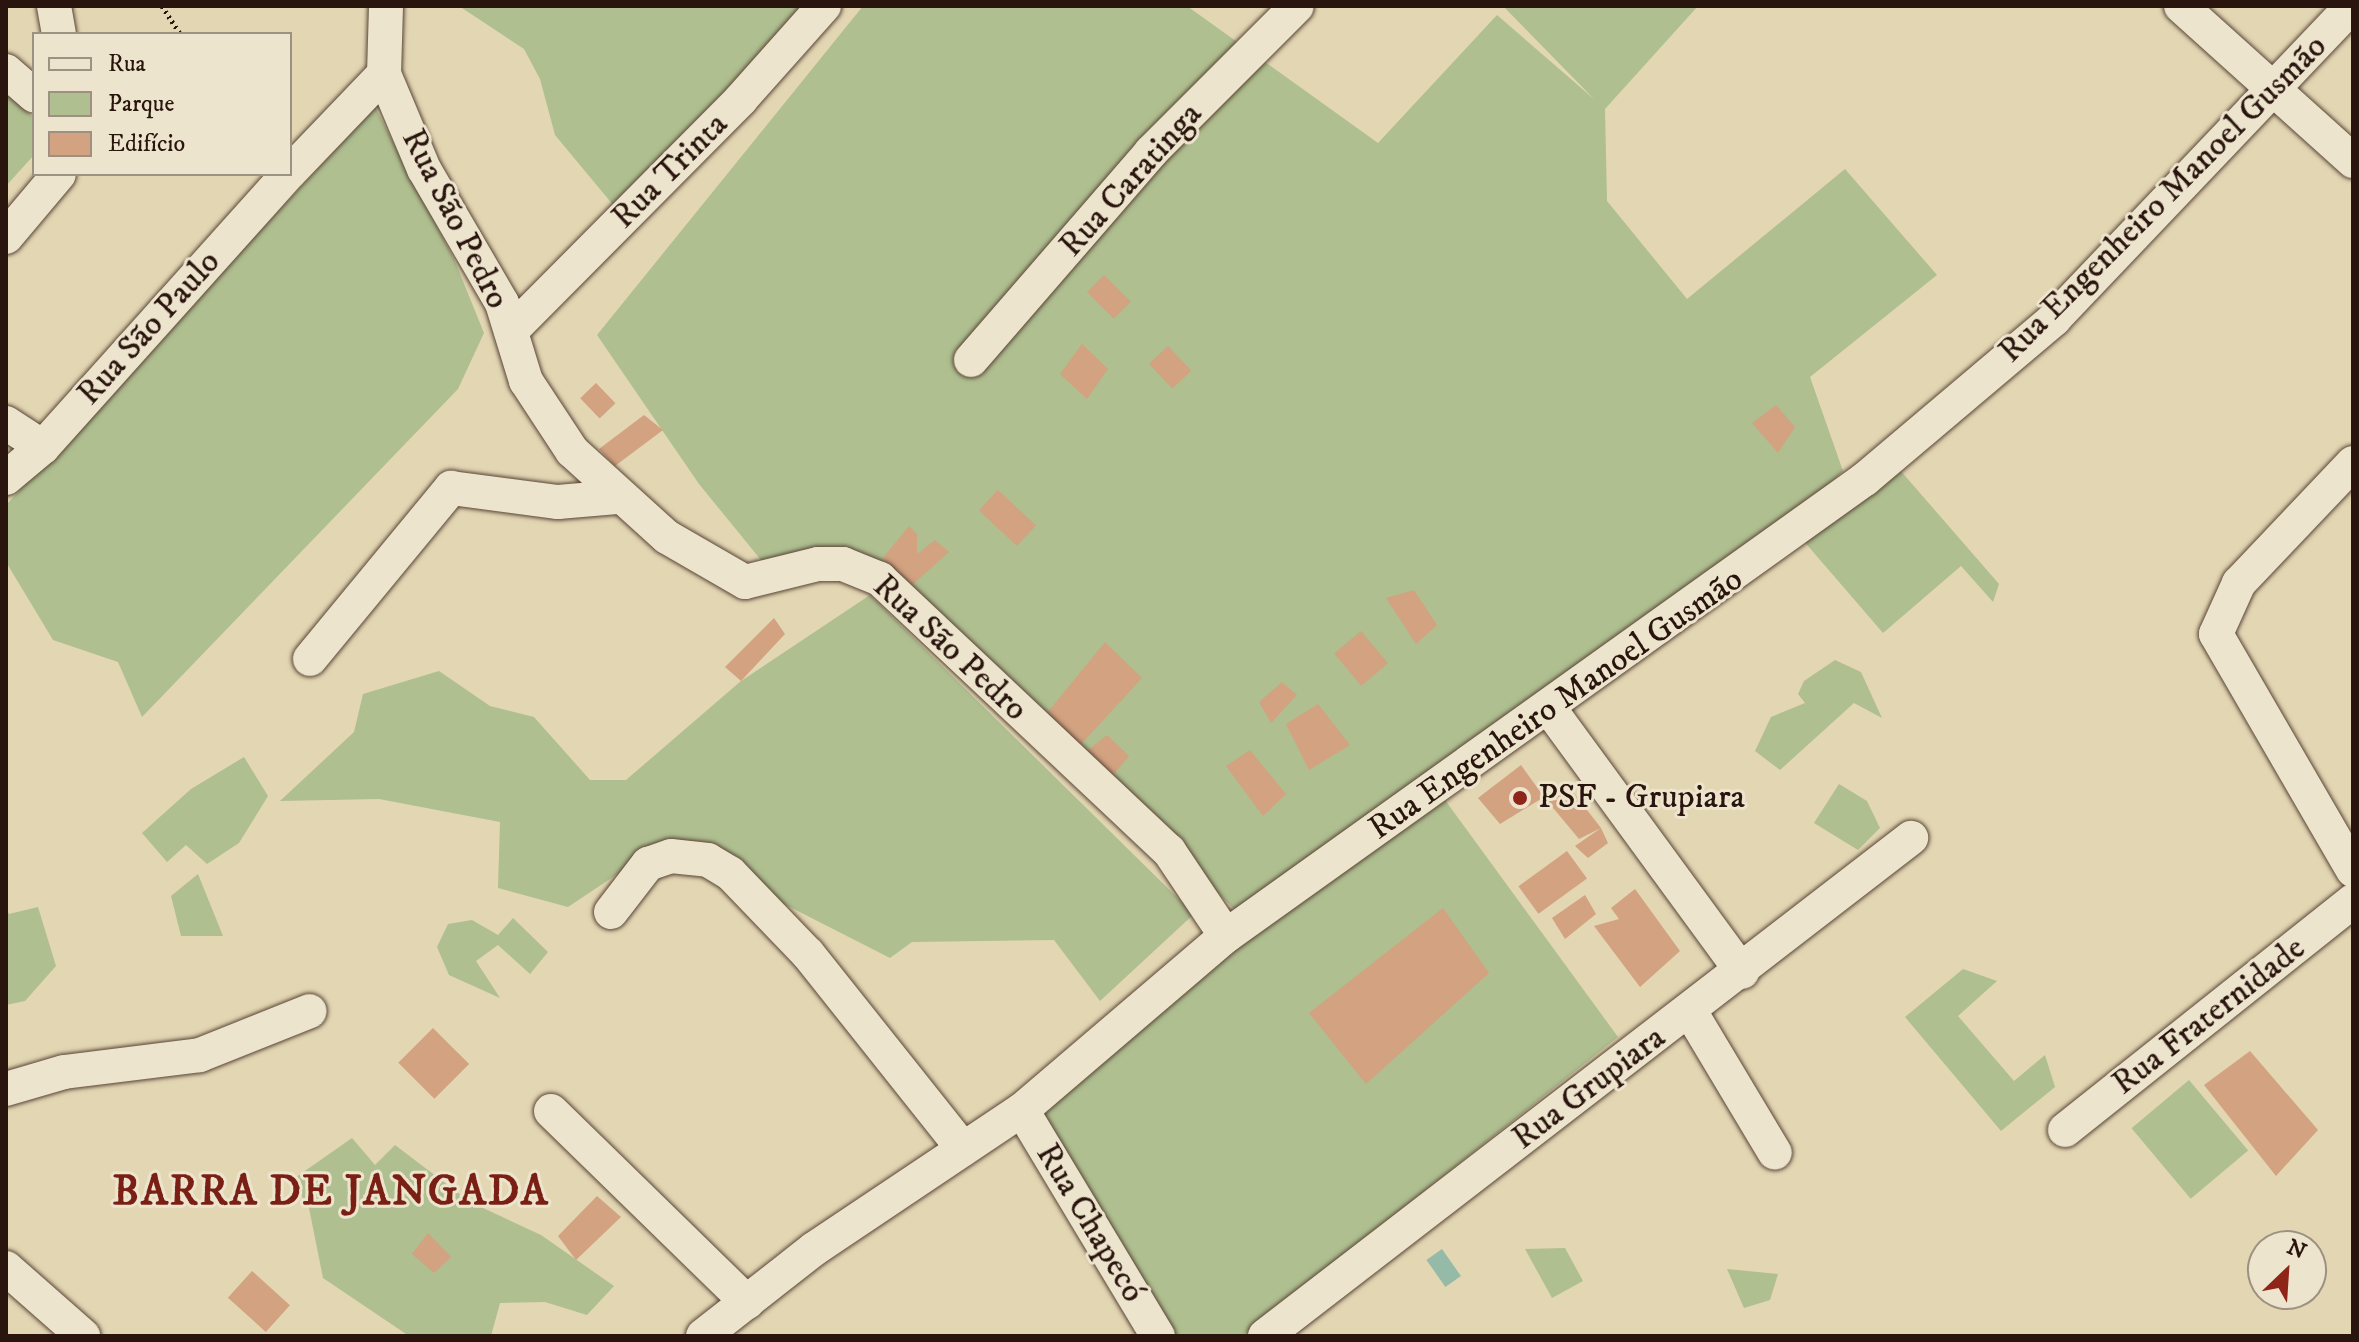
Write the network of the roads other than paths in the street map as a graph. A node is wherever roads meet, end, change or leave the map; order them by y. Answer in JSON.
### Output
{"nodes":[{"id":1,"x":54,"y":6,"type":"edge"},
{"id":2,"x":386,"y":6,"type":"edge"},
{"id":3,"x":824,"y":6,"type":"edge"},
{"id":4,"x":1297,"y":6,"type":"edge"},
{"id":5,"x":2181,"y":6,"type":"edge"},
{"id":6,"x":2352,"y":6,"type":"edge"},
{"id":7,"x":59,"y":32,"type":"edge"},
{"id":8,"x":6,"y":71,"type":"edge"},
{"id":9,"x":384,"y":74,"type":"junction"},
{"id":10,"x":2273,"y":90,"type":"junction"},
{"id":11,"x":32,"y":93,"type":"edge"},
{"id":12,"x":2353,"y":161,"type":"edge"},
{"id":13,"x":292,"y":170,"type":"edge"},
{"id":14,"x":286,"y":176,"type":"edge"},
{"id":15,"x":55,"y":180,"type":"edge"},
{"id":16,"x":6,"y":237,"type":"edge"},
{"id":17,"x":511,"y":331,"type":"junction"},
{"id":18,"x":971,"y":360,"type":"dead end"},
{"id":19,"x":6,"y":423,"type":"edge"},
{"id":20,"x":43,"y":447,"type":"junction"},
{"id":21,"x":2353,"y":463,"type":"edge"},
{"id":22,"x":6,"y":478,"type":"edge"},
{"id":23,"x":617,"y":497,"type":"junction"},
{"id":24,"x":310,"y":659,"type":"dead end"},
{"id":25,"x":1549,"y":708,"type":"junction"},
{"id":26,"x":1911,"y":838,"type":"dead end"},
{"id":27,"x":2353,"y":870,"type":"edge"},
{"id":28,"x":2353,"y":901,"type":"edge"},
{"id":29,"x":611,"y":912,"type":"dead end"},
{"id":30,"x":1226,"y":936,"type":"junction"},
{"id":31,"x":1742,"y":972,"type":"junction"},
{"id":32,"x":310,"y":1011,"type":"dead end"},
{"id":33,"x":1690,"y":1011,"type":"junction"},
{"id":34,"x":6,"y":1089,"type":"edge"},
{"id":35,"x":1022,"y":1110,"type":"junction"},
{"id":36,"x":551,"y":1111,"type":"dead end"},
{"id":37,"x":2065,"y":1130,"type":"dead end"},
{"id":38,"x":963,"y":1149,"type":"junction"},
{"id":39,"x":1775,"y":1153,"type":"dead end"},
{"id":40,"x":6,"y":1268,"type":"edge"},
{"id":41,"x":747,"y":1302,"type":"junction"},
{"id":42,"x":83,"y":1336,"type":"edge"},
{"id":43,"x":703,"y":1336,"type":"edge"},
{"id":44,"x":1158,"y":1336,"type":"edge"},
{"id":45,"x":1265,"y":1336,"type":"edge"}],
"edges":[{"from":1,"to":7,"type":"street"},
{"from":2,"to":9,"type":"street"},
{"from":3,"to":17,"type":"street","name":"Rua Trinta"},
{"from":4,"to":18,"type":"street","name":"Rua Caratinga"},
{"from":5,"to":10,"type":"street"},
{"from":6,"to":10,"type":"street","name":"Rua Engenheiro Manoel Gusmão"},
{"from":8,"to":11,"type":"street"},
{"from":9,"to":13,"type":"street","name":"Rua São Paulo"},
{"from":9,"to":17,"type":"street","name":"Rua São Pedro"},
{"from":10,"to":12,"type":"street"},
{"from":10,"to":25,"type":"street","name":"Rua Engenheiro Manoel Gusmão"},
{"from":14,"to":20,"type":"street","name":"Rua São Paulo"},
{"from":15,"to":16,"type":"street"},
{"from":17,"to":23,"type":"street","name":"Rua São Pedro"},
{"from":19,"to":20,"type":"street"},
{"from":20,"to":22,"type":"street","name":"Rua São Paulo"},
{"from":21,"to":27,"type":"street"},
{"from":23,"to":24,"type":"street"},
{"from":23,"to":30,"type":"street","name":"Rua São Pedro"},
{"from":25,"to":30,"type":"street","name":"Rua Engenheiro Manoel Gusmão"},
{"from":25,"to":31,"type":"street"},
{"from":26,"to":31,"type":"street","name":"Rua Grupiara"},
{"from":28,"to":37,"type":"street","name":"Rua Fraternidade"},
{"from":29,"to":38,"type":"street"},
{"from":30,"to":35,"type":"street","name":"Rua Engenheiro Manoel Gusmão"},
{"from":31,"to":33,"type":"street","name":"Rua Grupiara"},
{"from":32,"to":34,"type":"street"},
{"from":33,"to":39,"type":"street"},
{"from":33,"to":45,"type":"street","name":"Rua Grupiara"},
{"from":35,"to":38,"type":"street","name":"Rua Engenheiro Manoel Gusmão"},
{"from":35,"to":44,"type":"street","name":"Rua Chapecó"},
{"from":36,"to":41,"type":"street"},
{"from":38,"to":41,"type":"street","name":"Rua Engenheiro Manoel Gusmão"},
{"from":40,"to":42,"type":"street"},
{"from":41,"to":43,"type":"street","name":"Rua Engenheiro Manoel Gusmão"}]}
